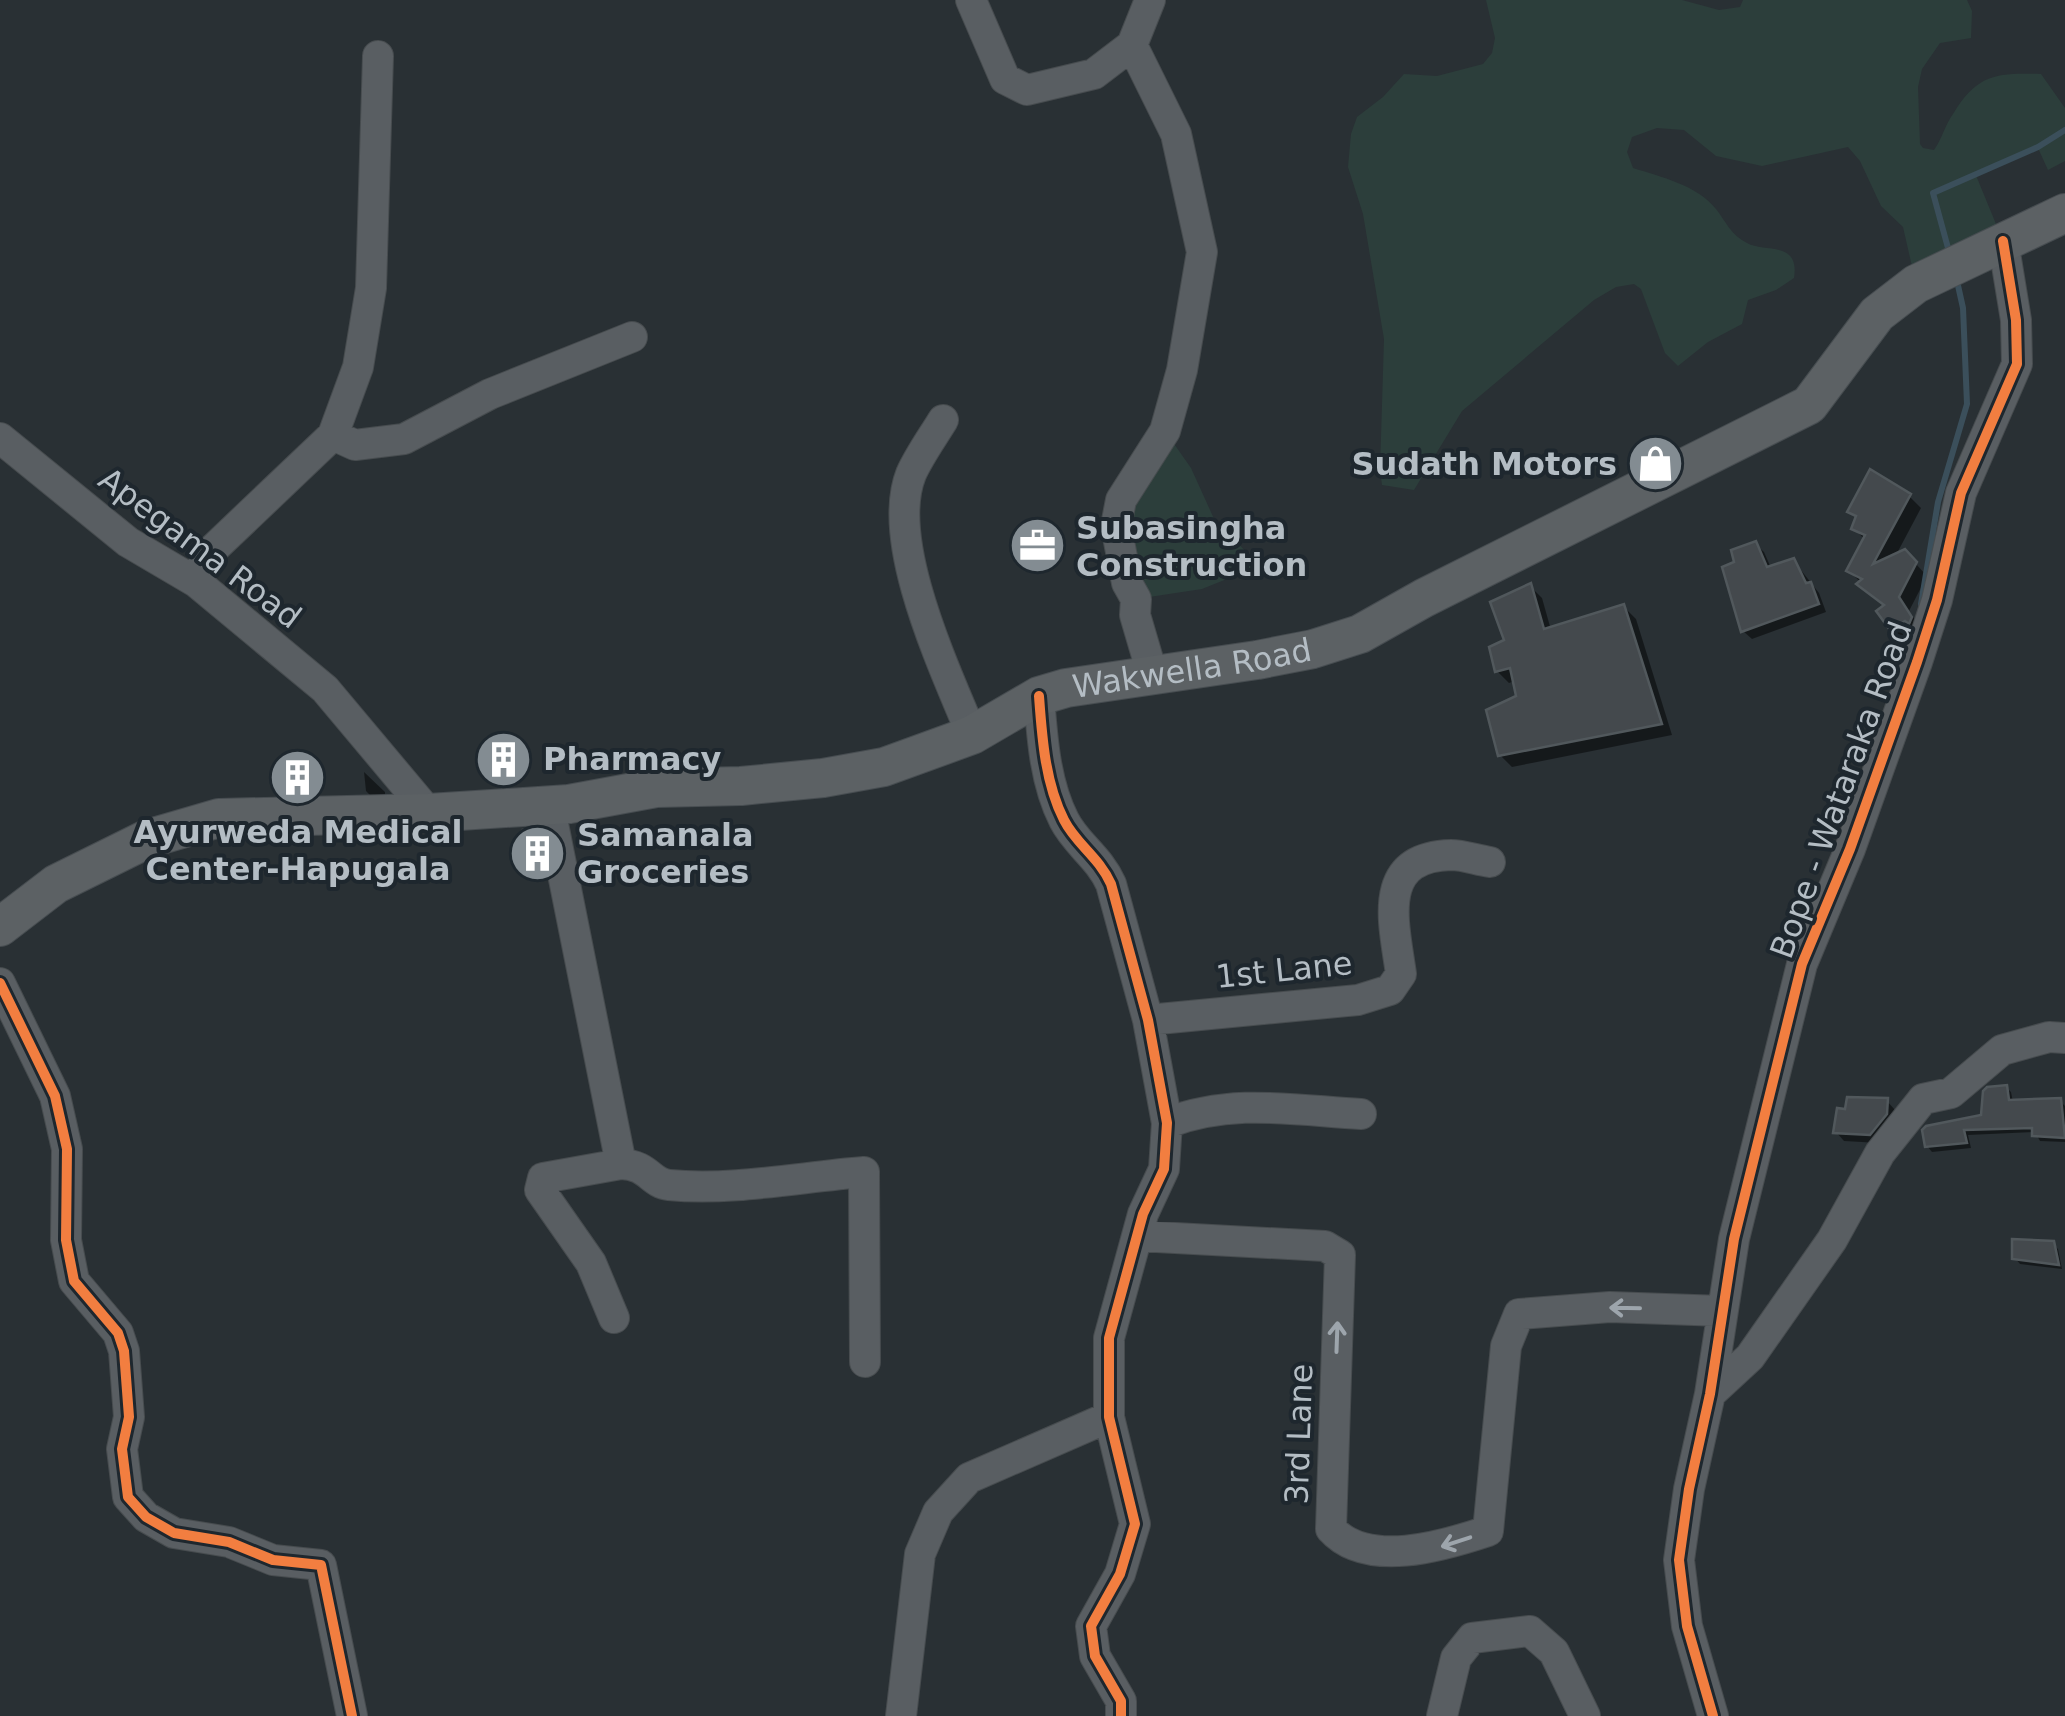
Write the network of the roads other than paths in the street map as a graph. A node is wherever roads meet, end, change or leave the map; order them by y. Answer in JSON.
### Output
{"nodes":[{"id":1,"x":970,"y":0,"type":"edge"},
{"id":2,"x":1150,"y":0,"type":"edge"},
{"id":3,"x":1132,"y":45,"type":"junction"},
{"id":4,"x":378,"y":56,"type":"dead end"},
{"id":5,"x":2065,"y":213,"type":"edge"},
{"id":6,"x":2003,"y":241,"type":"junction"},
{"id":7,"x":632,"y":337,"type":"dead end"},
{"id":8,"x":942,"y":420,"type":"dead end"},
{"id":9,"x":334,"y":435,"type":"junction"},
{"id":10,"x":0,"y":438,"type":"edge"},
{"id":11,"x":196,"y":582,"type":"junction"},
{"id":12,"x":1152,"y":673,"type":"junction"},
{"id":13,"x":1038,"y":696,"type":"junction"},
{"id":14,"x":972,"y":734,"type":"junction"},
{"id":15,"x":549,"y":804,"type":"junction"},
{"id":16,"x":429,"y":813,"type":"junction"},
{"id":17,"x":1490,"y":862,"type":"dead end"},
{"id":18,"x":0,"y":927,"type":"edge"},
{"id":19,"x":0,"y":983,"type":"edge"},
{"id":20,"x":1148,"y":1020,"type":"junction"},
{"id":21,"x":2065,"y":1038,"type":"edge"},
{"id":22,"x":1360,"y":1114,"type":"dead end"},
{"id":23,"x":1167,"y":1122,"type":"junction"},
{"id":24,"x":622,"y":1164,"type":"junction"},
{"id":25,"x":1135,"y":1248,"type":"junction"},
{"id":26,"x":1722,"y":1311,"type":"junction"},
{"id":27,"x":614,"y":1318,"type":"dead end"},
{"id":28,"x":866,"y":1362,"type":"dead end"},
{"id":29,"x":1710,"y":1394,"type":"junction"},
{"id":30,"x":1109,"y":1418,"type":"junction"},
{"id":31,"x":352,"y":1716,"type":"edge"},
{"id":32,"x":901,"y":1716,"type":"edge"},
{"id":33,"x":1121,"y":1716,"type":"edge"},
{"id":34,"x":1442,"y":1716,"type":"edge"},
{"id":35,"x":1586,"y":1716,"type":"edge"},
{"id":36,"x":1713,"y":1716,"type":"edge"}],
"edges":[{"from":1,"to":3,"type":"street"},
{"from":2,"to":3,"type":"street"},
{"from":3,"to":12,"type":"street"},
{"from":4,"to":9,"type":"street"},
{"from":5,"to":6,"type":"main road","name":"Wakwella Road"},
{"from":6,"to":12,"type":"main road","name":"Wakwella Road"},
{"from":6,"to":26,"type":"street","name":"Bope - Wataraka Road"},
{"from":7,"to":9,"type":"street"},
{"from":8,"to":14,"type":"street"},
{"from":9,"to":11,"type":"street"},
{"from":10,"to":11,"type":"street","name":"Apegama Road"},
{"from":11,"to":16,"type":"street","name":"Apegama Road"},
{"from":12,"to":13,"type":"main road","name":"Wakwella Road"},
{"from":13,"to":14,"type":"main road","name":"Wakwella Road"},
{"from":13,"to":20,"type":"street"},
{"from":14,"to":15,"type":"main road","name":"Wakwella Road"},
{"from":15,"to":16,"type":"main road","name":"Wakwella Road"},
{"from":15,"to":24,"type":"street"},
{"from":16,"to":18,"type":"main road","name":"Wakwella Road"},
{"from":17,"to":20,"type":"street","name":"1st Lane"},
{"from":19,"to":31,"type":"street"},
{"from":20,"to":23,"type":"street"},
{"from":21,"to":29,"type":"street"},
{"from":22,"to":23,"type":"street"},
{"from":23,"to":25,"type":"street"},
{"from":24,"to":27,"type":"street"},
{"from":24,"to":28,"type":"street"},
{"from":26,"to":25,"type":"street","name":"3rd Lane","one_way":true},
{"from":25,"to":30,"type":"street"},
{"from":26,"to":29,"type":"street","name":"Bope - Wataraka Road"},
{"from":29,"to":36,"type":"street","name":"Bope - Wataraka Road"},
{"from":30,"to":32,"type":"street"},
{"from":30,"to":33,"type":"street"},
{"from":34,"to":35,"type":"street"}]}
